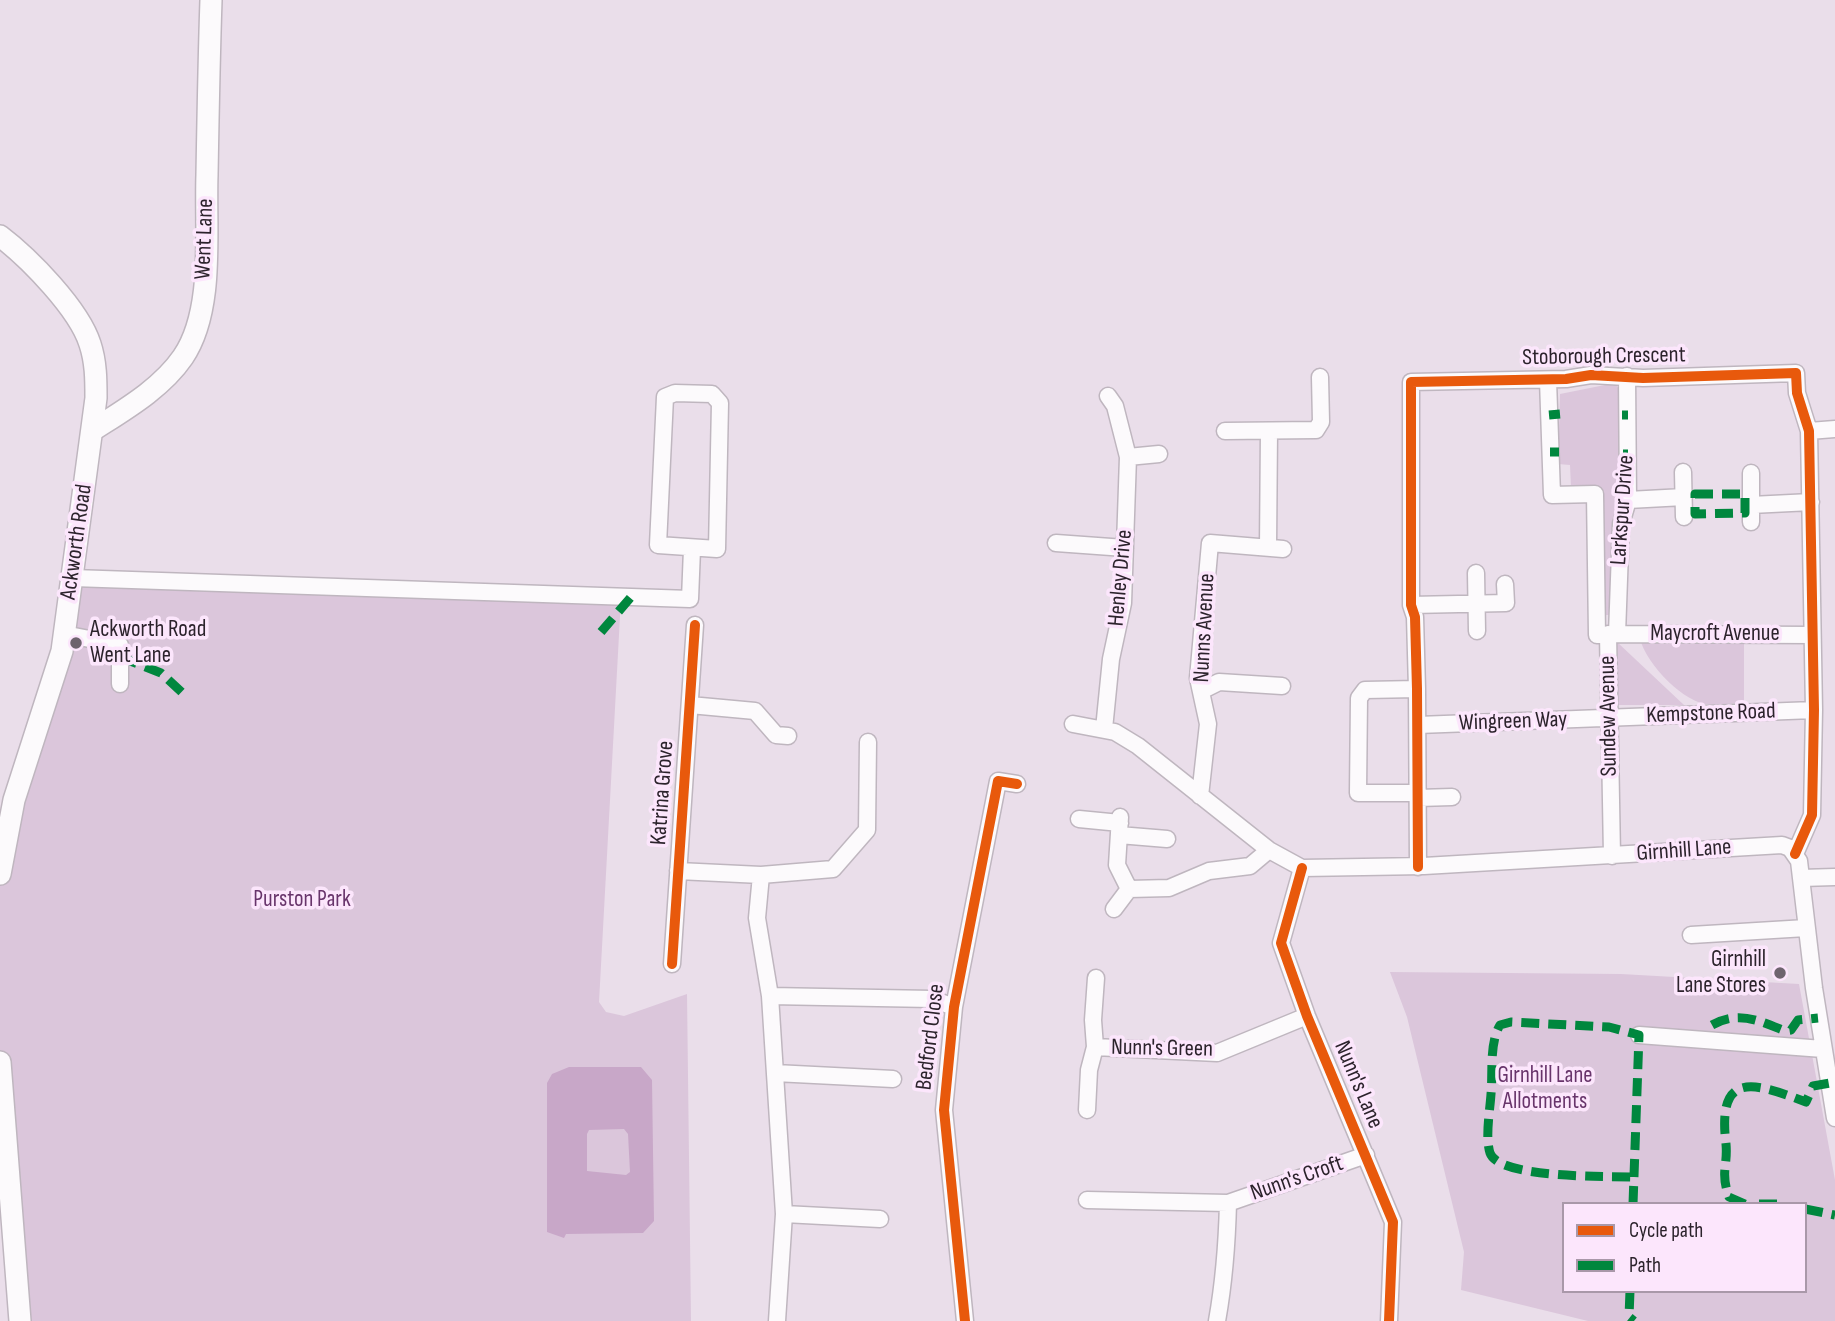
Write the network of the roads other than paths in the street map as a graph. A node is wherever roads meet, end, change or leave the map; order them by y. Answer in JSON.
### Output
{"nodes":[{"id":1,"x":211,"y":0,"type":"edge"},
{"id":2,"x":0,"y":236,"type":"edge"},
{"id":3,"x":1627,"y":376,"type":"junction"},
{"id":4,"x":1320,"y":377,"type":"dead end"},
{"id":5,"x":1548,"y":380,"type":"junction"},
{"id":6,"x":1108,"y":396,"type":"dead end"},
{"id":7,"x":1835,"y":429,"type":"edge"},
{"id":8,"x":93,"y":430,"type":"junction"},
{"id":9,"x":1225,"y":430,"type":"dead end"},
{"id":10,"x":1269,"y":431,"type":"junction"},
{"id":11,"x":1809,"y":431,"type":"junction"},
{"id":12,"x":1158,"y":454,"type":"dead end"},
{"id":13,"x":1128,"y":457,"type":"junction"},
{"id":14,"x":1683,"y":472,"type":"dead end"},
{"id":15,"x":1751,"y":473,"type":"dead end"},
{"id":16,"x":1684,"y":497,"type":"junction"},
{"id":17,"x":1629,"y":500,"type":"junction"},
{"id":18,"x":1811,"y":502,"type":"junction"},
{"id":19,"x":1751,"y":506,"type":"junction"},
{"id":20,"x":1684,"y":517,"type":"dead end"},
{"id":21,"x":1751,"y":522,"type":"dead end"},
{"id":22,"x":1056,"y":543,"type":"dead end"},
{"id":23,"x":1125,"y":548,"type":"junction"},
{"id":24,"x":692,"y":549,"type":"junction"},
{"id":25,"x":1476,"y":573,"type":"dead end"},
{"id":26,"x":73,"y":578,"type":"junction"},
{"id":27,"x":1505,"y":584,"type":"dead end"},
{"id":28,"x":1477,"y":603,"type":"junction"},
{"id":29,"x":1411,"y":605,"type":"junction"},
{"id":30,"x":695,"y":625,"type":"dead end"},
{"id":31,"x":1477,"y":631,"type":"dead end"},
{"id":32,"x":64,"y":634,"type":"junction"},
{"id":33,"x":1613,"y":634,"type":"junction"},
{"id":34,"x":1812,"y":635,"type":"junction"},
{"id":35,"x":120,"y":684,"type":"dead end"},
{"id":36,"x":1282,"y":686,"type":"dead end"},
{"id":37,"x":1418,"y":689,"type":"junction"},
{"id":38,"x":1201,"y":691,"type":"junction"},
{"id":39,"x":690,"y":705,"type":"junction"},
{"id":40,"x":1814,"y":710,"type":"junction"},
{"id":41,"x":1608,"y":718,"type":"junction"},
{"id":42,"x":1073,"y":724,"type":"dead end"},
{"id":43,"x":1418,"y":725,"type":"junction"},
{"id":44,"x":1104,"y":729,"type":"junction"},
{"id":45,"x":788,"y":736,"type":"dead end"},
{"id":46,"x":868,"y":742,"type":"dead end"},
{"id":47,"x":1017,"y":784,"type":"dead end"},
{"id":48,"x":1200,"y":796,"type":"junction"},
{"id":49,"x":1418,"y":796,"type":"junction"},
{"id":50,"x":1452,"y":797,"type":"dead end"},
{"id":51,"x":1079,"y":819,"type":"dead end"},
{"id":52,"x":1120,"y":825,"type":"junction"},
{"id":53,"x":1167,"y":839,"type":"dead end"},
{"id":54,"x":1269,"y":850,"type":"junction"},
{"id":55,"x":1795,"y":854,"type":"junction"},
{"id":56,"x":1612,"y":856,"type":"junction"},
{"id":57,"x":1418,"y":867,"type":"junction"},
{"id":58,"x":1303,"y":868,"type":"junction"},
{"id":59,"x":678,"y":871,"type":"junction"},
{"id":60,"x":0,"y":874,"type":"edge"},
{"id":61,"x":761,"y":875,"type":"junction"},
{"id":62,"x":1835,"y":877,"type":"edge"},
{"id":63,"x":1801,"y":878,"type":"junction"},
{"id":64,"x":1129,"y":889,"type":"junction"},
{"id":65,"x":1114,"y":909,"type":"dead end"},
{"id":66,"x":1807,"y":928,"type":"junction"},
{"id":67,"x":1691,"y":935,"type":"dead end"},
{"id":68,"x":672,"y":964,"type":"dead end"},
{"id":69,"x":1096,"y":978,"type":"dead end"},
{"id":70,"x":770,"y":996,"type":"junction"},
{"id":71,"x":954,"y":1007,"type":"junction"},
{"id":72,"x":1307,"y":1016,"type":"junction"},
{"id":73,"x":1639,"y":1035,"type":"dead end"},
{"id":74,"x":1095,"y":1047,"type":"junction"},
{"id":75,"x":1823,"y":1049,"type":"junction"},
{"id":76,"x":0,"y":1062,"type":"edge"},
{"id":77,"x":1831,"y":1067,"type":"edge"},
{"id":78,"x":775,"y":1073,"type":"junction"},
{"id":79,"x":893,"y":1079,"type":"dead end"},
{"id":80,"x":1087,"y":1110,"type":"dead end"},
{"id":81,"x":1835,"y":1118,"type":"edge"},
{"id":82,"x":1366,"y":1155,"type":"junction"},
{"id":83,"x":1087,"y":1200,"type":"dead end"},
{"id":84,"x":1228,"y":1203,"type":"junction"},
{"id":85,"x":784,"y":1214,"type":"junction"},
{"id":86,"x":880,"y":1219,"type":"dead end"},
{"id":87,"x":20,"y":1321,"type":"edge"},
{"id":88,"x":777,"y":1321,"type":"edge"},
{"id":89,"x":965,"y":1321,"type":"edge"},
{"id":90,"x":1217,"y":1321,"type":"edge"},
{"id":91,"x":1389,"y":1321,"type":"edge"}],
"edges":[{"from":1,"to":8,"type":"main road","name":"Went Lane"},
{"from":2,"to":8,"type":"main road","name":"Ackworth Road"},
{"from":3,"to":5,"type":"street","name":"Stoborough Crescent"},
{"from":3,"to":11,"type":"street","name":"Stoborough Crescent"},
{"from":3,"to":17,"type":"street","name":"Larkspur Drive"},
{"from":4,"to":10,"type":"street"},
{"from":5,"to":29,"type":"street","name":"Stoborough Crescent"},
{"from":5,"to":33,"type":"street","name":"Sundew Avenue"},
{"from":6,"to":13,"type":"street","name":"Henley Drive"},
{"from":7,"to":11,"type":"street"},
{"from":8,"to":26,"type":"main road","name":"Ackworth Road"},
{"from":9,"to":10,"type":"street"},
{"from":10,"to":38,"type":"street","name":"Nunns Avenue"},
{"from":11,"to":18,"type":"street","name":"Stoborough Crescent"},
{"from":12,"to":13,"type":"street"},
{"from":13,"to":23,"type":"street","name":"Henley Drive"},
{"from":14,"to":16,"type":"street"},
{"from":15,"to":19,"type":"street"},
{"from":16,"to":17,"type":"street"},
{"from":16,"to":20,"type":"street"},
{"from":17,"to":33,"type":"street","name":"Larkspur Drive"},
{"from":18,"to":19,"type":"street"},
{"from":18,"to":34,"type":"street","name":"Stoborough Crescent"},
{"from":19,"to":21,"type":"street"},
{"from":22,"to":23,"type":"street"},
{"from":23,"to":44,"type":"street","name":"Henley Drive"},
{"from":24,"to":24,"type":"street"},
{"from":24,"to":26,"type":"street"},
{"from":25,"to":28,"type":"street"},
{"from":26,"to":32,"type":"main road","name":"Ackworth Road"},
{"from":27,"to":28,"type":"street"},
{"from":28,"to":29,"type":"street"},
{"from":28,"to":31,"type":"street"},
{"from":29,"to":37,"type":"street","name":"Stoborough Crescent"},
{"from":30,"to":39,"type":"street","name":"Katrina Grove"},
{"from":32,"to":35,"type":"street"},
{"from":32,"to":60,"type":"main road","name":"Ackworth Road"},
{"from":33,"to":34,"type":"street","name":"Maycroft Avenue"},
{"from":33,"to":41,"type":"street","name":"Sundew Avenue"},
{"from":34,"to":40,"type":"street","name":"Stoborough Crescent"},
{"from":36,"to":38,"type":"street"},
{"from":37,"to":43,"type":"street","name":"Stoborough Crescent"},
{"from":37,"to":49,"type":"street"},
{"from":38,"to":48,"type":"street","name":"Nunns Avenue"},
{"from":39,"to":45,"type":"street"},
{"from":39,"to":59,"type":"street","name":"Katrina Grove"},
{"from":40,"to":41,"type":"street","name":"Kempstone Road"},
{"from":40,"to":55,"type":"street","name":"Stoborough Crescent"},
{"from":41,"to":43,"type":"street","name":"Wingreen Way"},
{"from":41,"to":56,"type":"street","name":"Sundew Avenue"},
{"from":42,"to":44,"type":"street"},
{"from":43,"to":49,"type":"street","name":"Stoborough Crescent"},
{"from":44,"to":48,"type":"street"},
{"from":46,"to":61,"type":"street","name":"Katrina Grove"},
{"from":47,"to":71,"type":"street","name":"Bedford Close"},
{"from":48,"to":54,"type":"street"},
{"from":49,"to":50,"type":"street"},
{"from":49,"to":57,"type":"street","name":"Stoborough Crescent"},
{"from":51,"to":52,"type":"street"},
{"from":52,"to":53,"type":"street"},
{"from":52,"to":64,"type":"street"},
{"from":54,"to":58,"type":"street"},
{"from":54,"to":64,"type":"street"},
{"from":55,"to":56,"type":"street","name":"Girnhill Lane"},
{"from":55,"to":63,"type":"street"},
{"from":56,"to":57,"type":"street","name":"Girnhill Lane"},
{"from":57,"to":58,"type":"street","name":"Girnhill Lane"},
{"from":58,"to":72,"type":"street","name":"Nunn's Lane"},
{"from":59,"to":61,"type":"street","name":"Katrina Grove"},
{"from":59,"to":68,"type":"street","name":"Katrina Grove"},
{"from":61,"to":70,"type":"street"},
{"from":62,"to":63,"type":"street"},
{"from":63,"to":66,"type":"street"},
{"from":64,"to":65,"type":"street"},
{"from":66,"to":67,"type":"street"},
{"from":66,"to":75,"type":"street"},
{"from":69,"to":74,"type":"street","name":"Nunn's Green"},
{"from":70,"to":71,"type":"street"},
{"from":70,"to":78,"type":"street"},
{"from":71,"to":89,"type":"street","name":"Bedford Close"},
{"from":72,"to":74,"type":"street","name":"Nunn's Green"},
{"from":72,"to":82,"type":"street","name":"Nunn's Lane"},
{"from":73,"to":75,"type":"street"},
{"from":74,"to":80,"type":"street","name":"Nunn's Green"},
{"from":75,"to":77,"type":"street"},
{"from":76,"to":87,"type":"main road"},
{"from":77,"to":81,"type":"street"},
{"from":78,"to":79,"type":"street"},
{"from":78,"to":85,"type":"street"},
{"from":82,"to":84,"type":"street","name":"Nunn's Croft"},
{"from":82,"to":91,"type":"street","name":"Nunn's Lane"},
{"from":83,"to":84,"type":"street","name":"Nunn's Croft"},
{"from":84,"to":90,"type":"street","name":"Nunn's Croft"},
{"from":85,"to":86,"type":"street"},
{"from":85,"to":88,"type":"street"}]}
